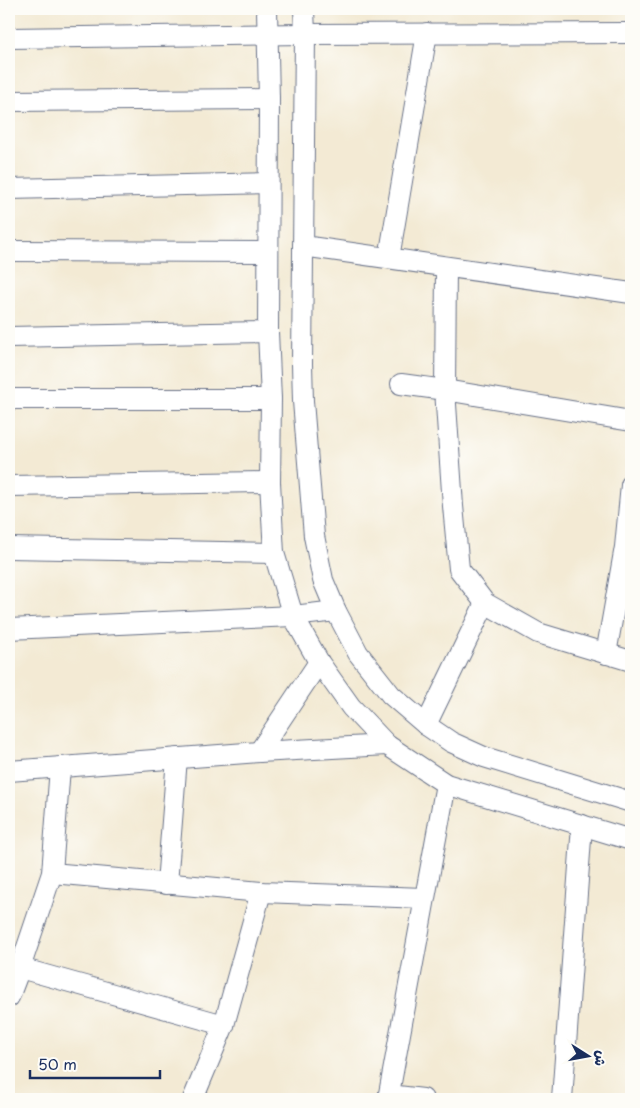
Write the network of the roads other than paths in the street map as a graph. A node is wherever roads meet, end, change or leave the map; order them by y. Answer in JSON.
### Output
{"nodes":[{"id":1,"x":268,"y":9,"type":"edge"},
{"id":2,"x":304,"y":9,"type":"edge"},
{"id":3,"x":427,"y":33,"type":"junction"},
{"id":4,"x":631,"y":33,"type":"edge"},
{"id":5,"x":267,"y":34,"type":"junction"},
{"id":6,"x":305,"y":34,"type":"junction"},
{"id":7,"x":9,"y":38,"type":"edge"},
{"id":8,"x":269,"y":99,"type":"junction"},
{"id":9,"x":9,"y":101,"type":"edge"},
{"id":10,"x":268,"y":183,"type":"junction"},
{"id":11,"x":9,"y":189,"type":"edge"},
{"id":12,"x":303,"y":246,"type":"junction"},
{"id":13,"x":9,"y":251,"type":"edge"},
{"id":14,"x":268,"y":252,"type":"junction"},
{"id":15,"x":389,"y":258,"type":"junction"},
{"id":16,"x":446,"y":267,"type":"junction"},
{"id":17,"x":631,"y":293,"type":"edge"},
{"id":18,"x":268,"y":332,"type":"junction"},
{"id":19,"x":9,"y":337,"type":"edge"},
{"id":20,"x":402,"y":384,"type":"dead end"},
{"id":21,"x":445,"y":390,"type":"junction"},
{"id":22,"x":9,"y":399,"type":"edge"},
{"id":23,"x":271,"y":399,"type":"junction"},
{"id":24,"x":631,"y":421,"type":"edge"},
{"id":25,"x":270,"y":482,"type":"junction"},
{"id":26,"x":631,"y":485,"type":"edge"},
{"id":27,"x":9,"y":486,"type":"edge"},
{"id":28,"x":9,"y":548,"type":"edge"},
{"id":29,"x":274,"y":553,"type":"junction"},
{"id":30,"x":486,"y":603,"type":"junction"},
{"id":31,"x":336,"y":611,"type":"junction"},
{"id":32,"x":294,"y":616,"type":"junction"},
{"id":33,"x":9,"y":629,"type":"edge"},
{"id":34,"x":606,"y":654,"type":"junction"},
{"id":35,"x":631,"y":661,"type":"edge"},
{"id":36,"x":319,"y":662,"type":"junction"},
{"id":37,"x":426,"y":725,"type":"junction"},
{"id":38,"x":387,"y":745,"type":"junction"},
{"id":39,"x":258,"y":752,"type":"junction"},
{"id":40,"x":177,"y":758,"type":"junction"},
{"id":41,"x":60,"y":767,"type":"junction"},
{"id":42,"x":9,"y":771,"type":"edge"},
{"id":43,"x":446,"y":784,"type":"junction"},
{"id":44,"x":631,"y":802,"type":"edge"},
{"id":45,"x":582,"y":825,"type":"junction"},
{"id":46,"x":631,"y":840,"type":"edge"},
{"id":47,"x":52,"y":873,"type":"junction"},
{"id":48,"x":167,"y":884,"type":"junction"},
{"id":49,"x":261,"y":892,"type":"junction"},
{"id":50,"x":424,"y":898,"type":"junction"},
{"id":51,"x":20,"y":968,"type":"junction"},
{"id":52,"x":9,"y":997,"type":"edge"},
{"id":53,"x":224,"y":1025,"type":"junction"},
{"id":54,"x":388,"y":1097,"type":"edge"},
{"id":55,"x":193,"y":1099,"type":"edge"},
{"id":56,"x":423,"y":1099,"type":"edge"},
{"id":57,"x":562,"y":1099,"type":"edge"}],
"edges":[{"from":1,"to":5,"type":"street"},
{"from":2,"to":6,"type":"street"},
{"from":3,"to":4,"type":"street"},
{"from":3,"to":6,"type":"street"},
{"from":3,"to":15,"type":"street"},
{"from":5,"to":6,"type":"street"},
{"from":5,"to":7,"type":"street"},
{"from":5,"to":8,"type":"street"},
{"from":6,"to":12,"type":"street"},
{"from":8,"to":9,"type":"street"},
{"from":8,"to":10,"type":"street"},
{"from":10,"to":11,"type":"street"},
{"from":10,"to":14,"type":"street"},
{"from":12,"to":15,"type":"street"},
{"from":12,"to":31,"type":"street"},
{"from":13,"to":14,"type":"street"},
{"from":14,"to":18,"type":"street"},
{"from":15,"to":16,"type":"street"},
{"from":16,"to":17,"type":"street"},
{"from":16,"to":21,"type":"street"},
{"from":18,"to":19,"type":"street"},
{"from":18,"to":23,"type":"street"},
{"from":20,"to":21,"type":"street"},
{"from":21,"to":24,"type":"street"},
{"from":21,"to":30,"type":"street"},
{"from":22,"to":23,"type":"street"},
{"from":23,"to":25,"type":"street"},
{"from":25,"to":27,"type":"street"},
{"from":25,"to":29,"type":"street"},
{"from":26,"to":34,"type":"street"},
{"from":28,"to":29,"type":"street"},
{"from":29,"to":32,"type":"street"},
{"from":30,"to":34,"type":"street"},
{"from":30,"to":37,"type":"street"},
{"from":31,"to":32,"type":"street"},
{"from":31,"to":37,"type":"street"},
{"from":32,"to":33,"type":"street"},
{"from":32,"to":36,"type":"street"},
{"from":34,"to":35,"type":"street"},
{"from":36,"to":38,"type":"street"},
{"from":36,"to":39,"type":"street"},
{"from":37,"to":44,"type":"street"},
{"from":38,"to":39,"type":"street"},
{"from":38,"to":43,"type":"street"},
{"from":39,"to":40,"type":"street"},
{"from":40,"to":41,"type":"street"},
{"from":40,"to":48,"type":"street"},
{"from":41,"to":42,"type":"street"},
{"from":41,"to":47,"type":"street"},
{"from":43,"to":45,"type":"street"},
{"from":43,"to":50,"type":"street"},
{"from":45,"to":46,"type":"street"},
{"from":45,"to":57,"type":"street"},
{"from":47,"to":48,"type":"street"},
{"from":47,"to":51,"type":"street"},
{"from":48,"to":49,"type":"street"},
{"from":49,"to":50,"type":"street"},
{"from":49,"to":53,"type":"street"},
{"from":50,"to":54,"type":"street"},
{"from":51,"to":52,"type":"street"},
{"from":51,"to":53,"type":"street"},
{"from":53,"to":55,"type":"street"},
{"from":54,"to":56,"type":"street"}]}
